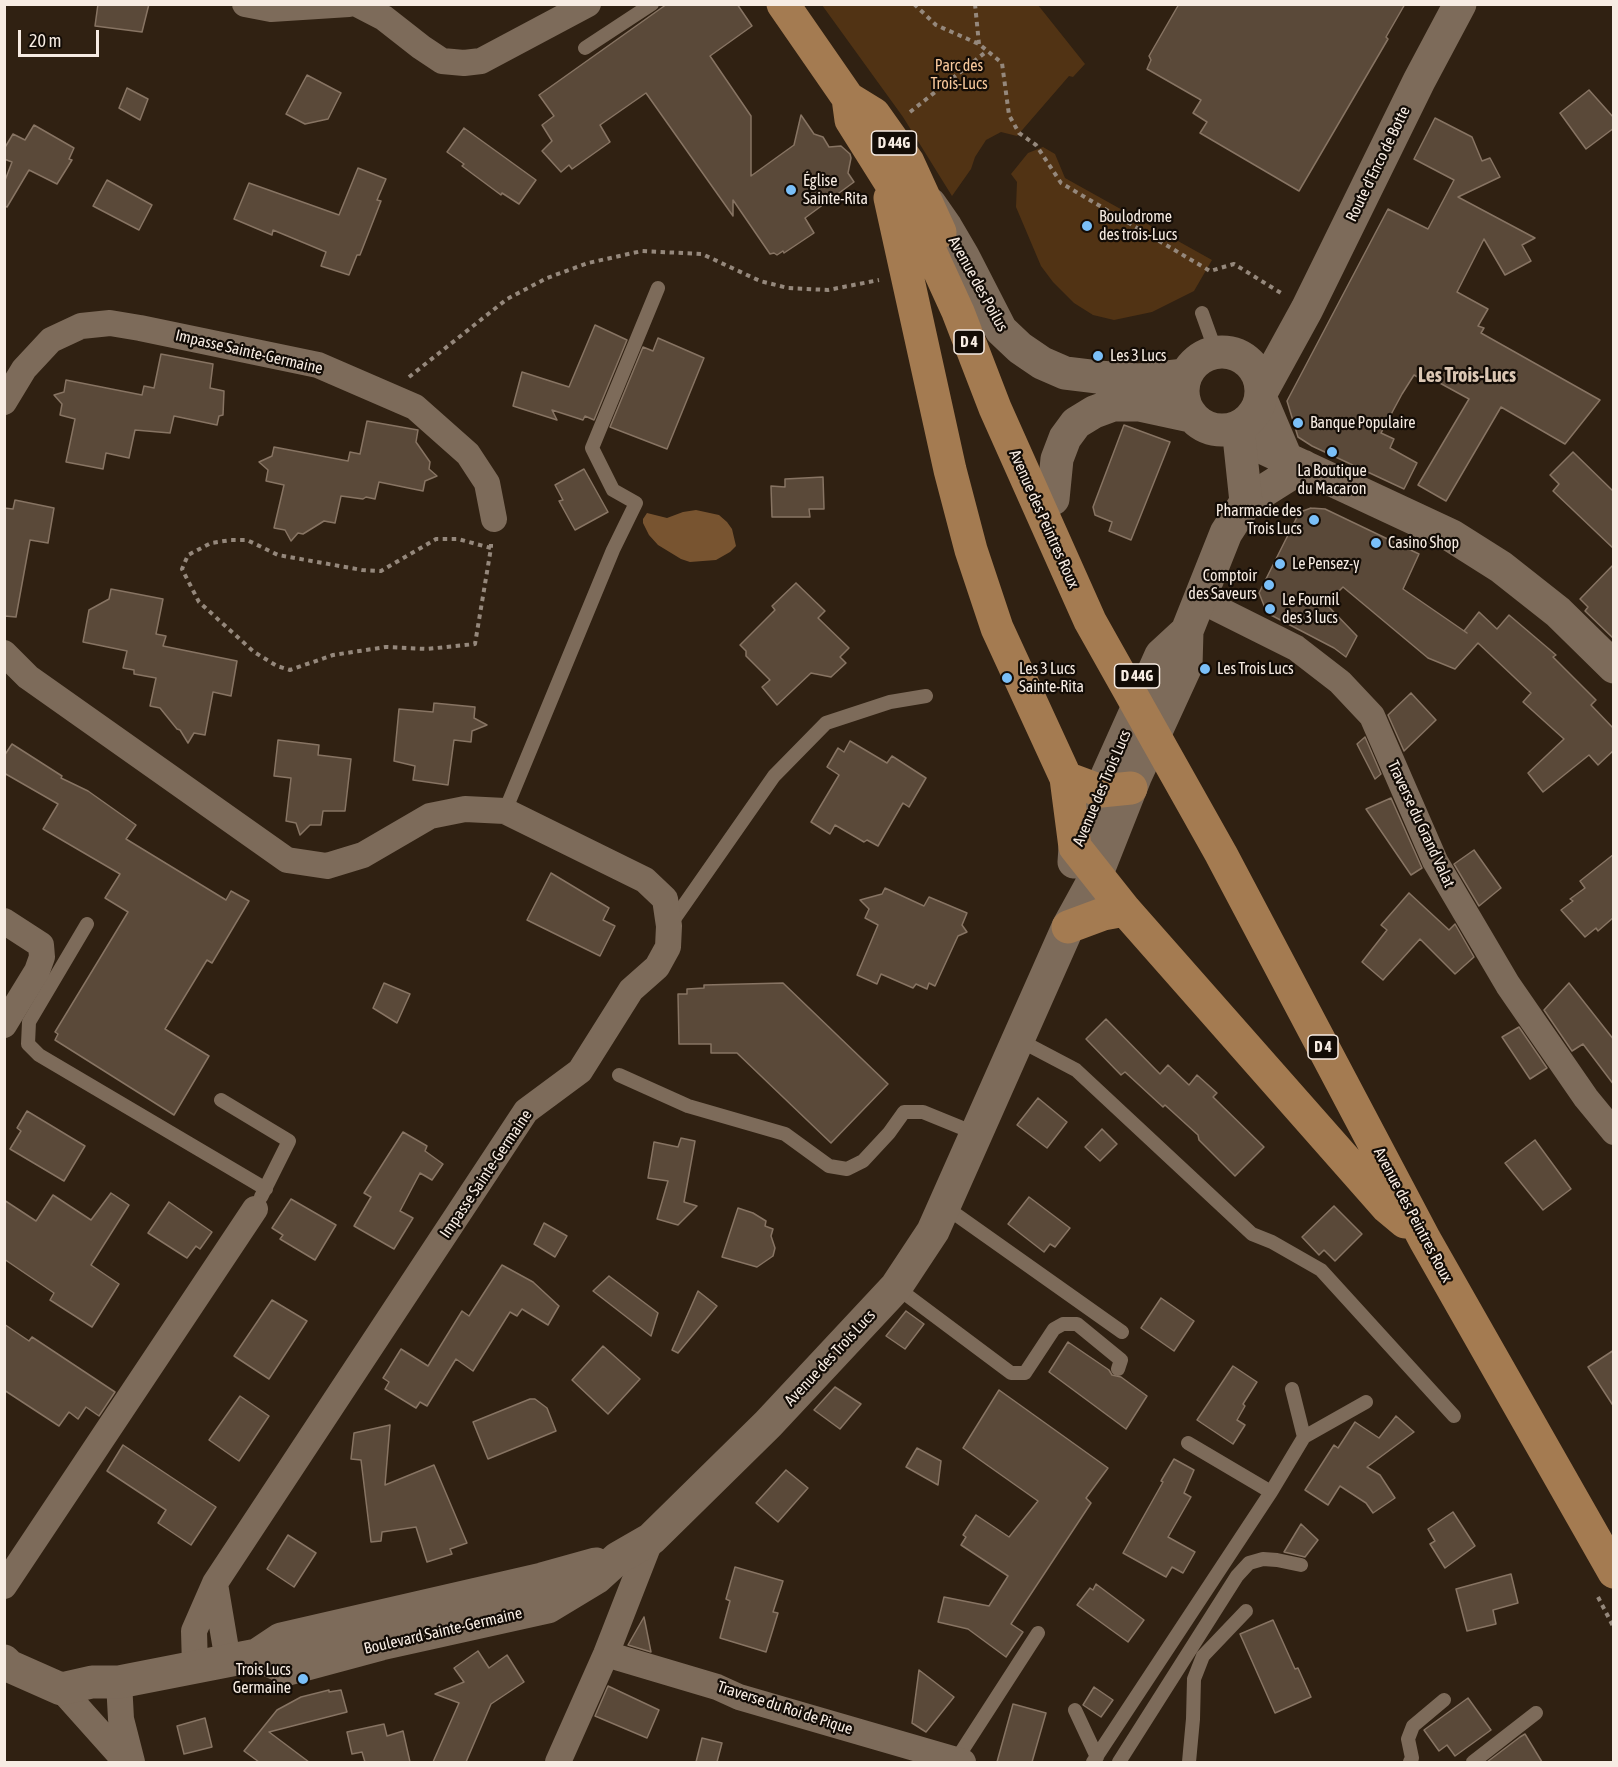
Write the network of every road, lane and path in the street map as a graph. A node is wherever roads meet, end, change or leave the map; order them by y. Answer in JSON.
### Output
{"nodes":[{"id":1,"x":245,"y":4,"type":"edge"},
{"id":2,"x":348,"y":4,"type":"edge"},
{"id":3,"x":357,"y":4,"type":"edge"},
{"id":4,"x":588,"y":4,"type":"edge"},
{"id":5,"x":652,"y":4,"type":"edge"},
{"id":6,"x":783,"y":4,"type":"edge"},
{"id":7,"x":914,"y":4,"type":"edge"},
{"id":8,"x":975,"y":4,"type":"edge"},
{"id":9,"x":1460,"y":4,"type":"edge"},
{"id":10,"x":979,"y":44,"type":"junction"},
{"id":11,"x":585,"y":48,"type":"dead end"},
{"id":12,"x":987,"y":51,"type":"junction"},
{"id":13,"x":861,"y":106,"type":"junction"},
{"id":14,"x":896,"y":169,"type":"junction"},
{"id":15,"x":927,"y":200,"type":"junction"},
{"id":16,"x":658,"y":288,"type":"dead end"},
{"id":17,"x":1277,"y":291,"type":"dead end"},
{"id":18,"x":1202,"y":313,"type":"dead end"},
{"id":19,"x":1298,"y":326,"type":"junction"},
{"id":20,"x":1229,"y":354,"type":"junction"},
{"id":21,"x":1185,"y":375,"type":"junction"},
{"id":22,"x":4,"y":402,"type":"edge"},
{"id":23,"x":1234,"y":414,"type":"junction"},
{"id":24,"x":1295,"y":462,"type":"junction"},
{"id":25,"x":1053,"y":499,"type":"junction"},
{"id":26,"x":1246,"y":502,"type":"junction"},
{"id":27,"x":494,"y":519,"type":"joint"},
{"id":28,"x":1226,"y":533,"type":"junction"},
{"id":29,"x":490,"y":548,"type":"junction"},
{"id":30,"x":1200,"y":600,"type":"junction"},
{"id":31,"x":4,"y":653,"type":"edge"},
{"id":32,"x":1614,"y":667,"type":"edge"},
{"id":33,"x":926,"y":696,"type":"dead end"},
{"id":34,"x":1121,"y":776,"type":"junction"},
{"id":35,"x":1066,"y":778,"type":"junction"},
{"id":36,"x":506,"y":811,"type":"junction"},
{"id":37,"x":1075,"y":847,"type":"junction"},
{"id":38,"x":1221,"y":854,"type":"junction"},
{"id":39,"x":1096,"y":876,"type":"junction"},
{"id":40,"x":1125,"y":910,"type":"junction"},
{"id":41,"x":4,"y":921,"type":"edge"},
{"id":42,"x":87,"y":924,"type":"dead end"},
{"id":43,"x":669,"y":926,"type":"junction"},
{"id":44,"x":1068,"y":927,"type":"junction"},
{"id":45,"x":4,"y":1025,"type":"edge"},
{"id":46,"x":1019,"y":1040,"type":"junction"},
{"id":47,"x":619,"y":1075,"type":"dead end"},
{"id":48,"x":221,"y":1100,"type":"dead end"},
{"id":49,"x":1614,"y":1132,"type":"edge"},
{"id":50,"x":977,"y":1134,"type":"junction"},
{"id":51,"x":260,"y":1199,"type":"junction"},
{"id":52,"x":944,"y":1206,"type":"junction"},
{"id":53,"x":1425,"y":1240,"type":"junction"},
{"id":54,"x":896,"y":1287,"type":"junction"},
{"id":55,"x":1122,"y":1332,"type":"dead end"},
{"id":56,"x":1118,"y":1369,"type":"dead end"},
{"id":57,"x":1292,"y":1389,"type":"dead end"},
{"id":58,"x":1366,"y":1402,"type":"dead end"},
{"id":59,"x":1454,"y":1416,"type":"dead end"},
{"id":60,"x":1304,"y":1437,"type":"junction"},
{"id":61,"x":1188,"y":1443,"type":"dead end"},
{"id":62,"x":1271,"y":1492,"type":"junction"},
{"id":63,"x":651,"y":1539,"type":"junction"},
{"id":64,"x":1301,"y":1565,"type":"dead end"},
{"id":65,"x":1604,"y":1580,"type":"edge"},
{"id":66,"x":215,"y":1583,"type":"junction"},
{"id":67,"x":4,"y":1587,"type":"edge"},
{"id":68,"x":1246,"y":1611,"type":"dead end"},
{"id":69,"x":1614,"y":1628,"type":"edge"},
{"id":70,"x":1038,"y":1633,"type":"dead end"},
{"id":71,"x":4,"y":1651,"type":"edge"},
{"id":72,"x":606,"y":1654,"type":"junction"},
{"id":73,"x":243,"y":1658,"type":"junction"},
{"id":74,"x":4,"y":1661,"type":"edge"},
{"id":75,"x":195,"y":1667,"type":"junction"},
{"id":76,"x":91,"y":1684,"type":"junction"},
{"id":77,"x":1444,"y":1700,"type":"dead end"},
{"id":78,"x":1075,"y":1710,"type":"dead end"},
{"id":79,"x":1536,"y":1713,"type":"dead end"},
{"id":80,"x":1095,"y":1760,"type":"edge"},
{"id":81,"x":960,"y":1761,"type":"edge"},
{"id":82,"x":131,"y":1762,"type":"edge"},
{"id":83,"x":558,"y":1762,"type":"edge"},
{"id":84,"x":1119,"y":1762,"type":"edge"},
{"id":85,"x":1189,"y":1762,"type":"edge"},
{"id":86,"x":1410,"y":1762,"type":"edge"},
{"id":87,"x":1473,"y":1762,"type":"edge"}],
"edges":[{"from":1,"to":2,"type":"street"},
{"from":3,"to":4,"type":"street"},
{"from":5,"to":11,"type":"lane"},
{"from":6,"to":13,"type":"main road","name":"Avenue des Poilus","number":"D 4"},
{"from":7,"to":10,"type":"path"},
{"from":8,"to":10,"type":"path"},
{"from":9,"to":19,"type":"main road","name":"Route d'Enco de Botte"},
{"from":10,"to":12,"type":"path"},
{"from":12,"to":13,"type":"path"},
{"from":12,"to":17,"type":"path"},
{"from":13,"to":14,"type":"main road","name":"Avenue des Poilus","number":"D 4"},
{"from":14,"to":15,"type":"main road","name":"Avenue des Poilus","number":"D 44G"},
{"from":14,"to":35,"type":"main road"},
{"from":14,"to":38,"type":"main road","name":"Avenue des Peintres Roux","number":"D 4"},
{"from":15,"to":21,"type":"main road","name":"Avenue des Poilus","number":"D 44G"},
{"from":15,"to":25,"type":"main road","name":"Avenue des Peintres Roux","number":"D 44G"},
{"from":16,"to":36,"type":"lane"},
{"from":18,"to":20,"type":"lane"},
{"from":19,"to":20,"type":"main road"},
{"from":19,"to":23,"type":"main road","name":"Route d'Enco de Botte"},
{"from":20,"to":21,"type":"main road"},
{"from":20,"to":23,"type":"main road"},
{"from":21,"to":23,"type":"main road"},
{"from":22,"to":27,"type":"street","name":"Impasse Sainte-Germaine"},
{"from":23,"to":24,"type":"main road"},
{"from":23,"to":25,"type":"main road"},
{"from":23,"to":26,"type":"main road"},
{"from":23,"to":28,"type":"main road"},
{"from":24,"to":26,"type":"main road"},
{"from":24,"to":32,"type":"main road"},
{"from":25,"to":38,"type":"main road","name":"Avenue des Peintres Roux","number":"D 44G"},
{"from":26,"to":28,"type":"main road"},
{"from":27,"to":29,"type":"path"},
{"from":28,"to":30,"type":"main road"},
{"from":29,"to":29,"type":"path"},
{"from":30,"to":34,"type":"main road","name":"Avenue des Trois Lucs"},
{"from":30,"to":49,"type":"street","name":"Traverse du Grand Valat"},
{"from":31,"to":36,"type":"street","name":"Impasse Sainte-Germaine"},
{"from":33,"to":43,"type":"lane"},
{"from":34,"to":35,"type":"main road"},
{"from":34,"to":37,"type":"main road","name":"Avenue des Trois Lucs"},
{"from":34,"to":39,"type":"main road","name":"Avenue des Trois Lucs"},
{"from":35,"to":37,"type":"main road"},
{"from":36,"to":43,"type":"street","name":"Impasse Sainte-Germaine"},
{"from":37,"to":39,"type":"main road"},
{"from":37,"to":44,"type":"main road","name":"Avenue des Trois Lucs"},
{"from":38,"to":53,"type":"main road","name":"Avenue des Peintres Roux","number":"D 4"},
{"from":39,"to":40,"type":"main road"},
{"from":39,"to":44,"type":"main road","name":"Avenue des Trois Lucs"},
{"from":40,"to":44,"type":"main road"},
{"from":40,"to":53,"type":"main road"},
{"from":41,"to":45,"type":"street"},
{"from":42,"to":51,"type":"lane"},
{"from":43,"to":66,"type":"street","name":"Impasse Sainte-Germaine"},
{"from":44,"to":46,"type":"main road","name":"Avenue des Trois Lucs"},
{"from":46,"to":50,"type":"main road","name":"Avenue des Trois Lucs"},
{"from":46,"to":59,"type":"lane"},
{"from":47,"to":50,"type":"lane"},
{"from":48,"to":51,"type":"lane"},
{"from":50,"to":52,"type":"main road","name":"Avenue des Trois Lucs"},
{"from":51,"to":67,"type":"street"},
{"from":52,"to":54,"type":"main road","name":"Avenue des Trois Lucs"},
{"from":52,"to":55,"type":"lane"},
{"from":53,"to":65,"type":"main road","name":"Avenue des Peintres Roux","number":"D 4"},
{"from":54,"to":56,"type":"lane"},
{"from":54,"to":63,"type":"main road","name":"Avenue des Trois Lucs"},
{"from":57,"to":60,"type":"lane"},
{"from":58,"to":60,"type":"lane"},
{"from":60,"to":62,"type":"lane"},
{"from":61,"to":62,"type":"lane"},
{"from":62,"to":80,"type":"lane"},
{"from":63,"to":72,"type":"street","name":"Avenue des Trois Lucs"},
{"from":63,"to":73,"type":"main road","name":"Boulevard Sainte-Germaine"},
{"from":64,"to":84,"type":"lane"},
{"from":65,"to":69,"type":"path"},
{"from":66,"to":73,"type":"street"},
{"from":66,"to":75,"type":"street","name":"Impasse Sainte-Germaine"},
{"from":68,"to":85,"type":"lane"},
{"from":70,"to":81,"type":"lane"},
{"from":71,"to":76,"type":"main road"},
{"from":72,"to":81,"type":"street","name":"Traverse du Roi de Pique"},
{"from":72,"to":83,"type":"street","name":"Avenue des Trois Lucs"},
{"from":73,"to":75,"type":"main road","name":"Boulevard Sainte-Germaine"},
{"from":74,"to":76,"type":"main road"},
{"from":75,"to":76,"type":"main road","name":"Boulevard Sainte-Germaine"},
{"from":76,"to":82,"type":"street"},
{"from":76,"to":82,"type":"street"},
{"from":77,"to":86,"type":"lane"},
{"from":78,"to":80,"type":"lane"},
{"from":79,"to":87,"type":"lane"}]}
